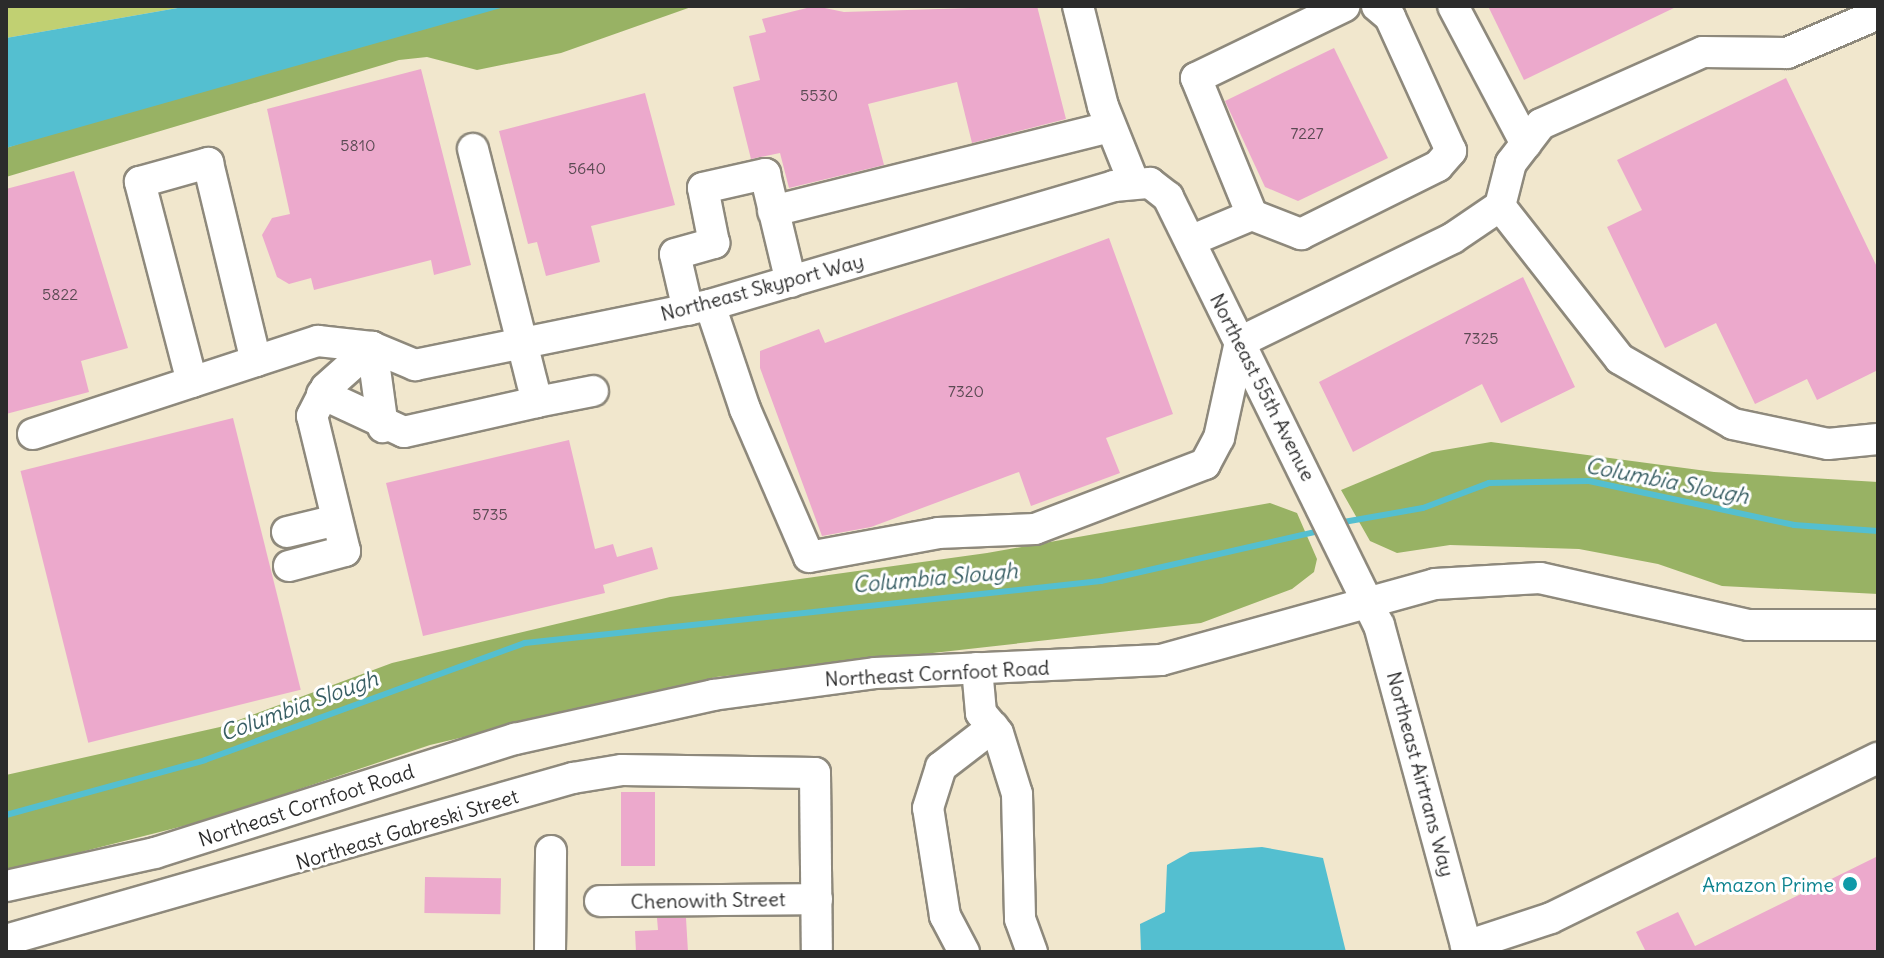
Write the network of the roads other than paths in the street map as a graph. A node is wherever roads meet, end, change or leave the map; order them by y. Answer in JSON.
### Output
{"nodes":[{"id":1,"x":1078,"y":6,"type":"edge"},
{"id":2,"x":1345,"y":6,"type":"edge"},
{"id":3,"x":1377,"y":6,"type":"edge"},
{"id":4,"x":1453,"y":6,"type":"edge"},
{"id":5,"x":1878,"y":14,"type":"edge"},
{"id":6,"x":1110,"y":127,"type":"junction"},
{"id":7,"x":1526,"y":144,"type":"junction"},
{"id":8,"x":473,"y":149,"type":"dead end"},
{"id":9,"x":1142,"y":183,"type":"junction"},
{"id":10,"x":1500,"y":206,"type":"junction"},
{"id":11,"x":773,"y":211,"type":"junction"},
{"id":12,"x":1252,"y":215,"type":"junction"},
{"id":13,"x":1190,"y":241,"type":"junction"},
{"id":14,"x":791,"y":282,"type":"junction"},
{"id":15,"x":699,"y":308,"type":"junction"},
{"id":16,"x":1240,"y":342,"type":"junction"},
{"id":17,"x":523,"y":343,"type":"junction"},
{"id":18,"x":372,"y":347,"type":"junction"},
{"id":19,"x":256,"y":361,"type":"junction"},
{"id":20,"x":192,"y":382,"type":"junction"},
{"id":21,"x":593,"y":391,"type":"dead end"},
{"id":22,"x":322,"y":394,"type":"junction"},
{"id":23,"x":537,"y":402,"type":"junction"},
{"id":24,"x":383,"y":427,"type":"junction"},
{"id":25,"x":33,"y":434,"type":"dead end"},
{"id":26,"x":1878,"y":439,"type":"edge"},
{"id":27,"x":337,"y":520,"type":"junction"},
{"id":28,"x":287,"y":532,"type":"dead end"},
{"id":29,"x":289,"y":566,"type":"dead end"},
{"id":30,"x":1368,"y":599,"type":"junction"},
{"id":31,"x":1878,"y":625,"type":"edge"},
{"id":32,"x":977,"y":668,"type":"junction"},
{"id":33,"x":993,"y":727,"type":"junction"},
{"id":34,"x":1878,"y":758,"type":"edge"},
{"id":35,"x":551,"y":851,"type":"dead end"},
{"id":36,"x":6,"y":886,"type":"edge"},
{"id":37,"x":817,"y":899,"type":"junction"},
{"id":38,"x":600,"y":901,"type":"dead end"},
{"id":39,"x":6,"y":940,"type":"edge"},
{"id":40,"x":1531,"y":940,"type":"edge"},
{"id":41,"x":1467,"y":949,"type":"edge"},
{"id":42,"x":550,"y":952,"type":"edge"},
{"id":43,"x":817,"y":952,"type":"edge"},
{"id":44,"x":964,"y":952,"type":"edge"},
{"id":45,"x":1032,"y":952,"type":"edge"}],
"edges":[{"from":1,"to":6,"type":"street","name":"Northeast 55th Avenue"},
{"from":2,"to":12,"type":"street"},
{"from":3,"to":12,"type":"street"},
{"from":4,"to":7,"type":"street"},
{"from":5,"to":7,"type":"street"},
{"from":6,"to":9,"type":"street","name":"Northeast 55th Avenue"},
{"from":6,"to":11,"type":"street"},
{"from":7,"to":10,"type":"street"},
{"from":8,"to":17,"type":"street"},
{"from":9,"to":13,"type":"street","name":"Northeast 55th Avenue"},
{"from":9,"to":14,"type":"street","name":"Northeast Skyport Way"},
{"from":10,"to":16,"type":"street"},
{"from":10,"to":26,"type":"street"},
{"from":11,"to":14,"type":"street"},
{"from":11,"to":15,"type":"street"},
{"from":12,"to":13,"type":"street"},
{"from":13,"to":16,"type":"street","name":"Northeast 55th Avenue"},
{"from":14,"to":15,"type":"street","name":"Northeast Skyport Way"},
{"from":15,"to":16,"type":"street"},
{"from":15,"to":17,"type":"street","name":"Northeast Skyport Way"},
{"from":16,"to":30,"type":"street","name":"Northeast 55th Avenue"},
{"from":17,"to":18,"type":"street","name":"Northeast Skyport Way"},
{"from":17,"to":23,"type":"street"},
{"from":18,"to":19,"type":"street","name":"Northeast Skyport Way"},
{"from":18,"to":22,"type":"street"},
{"from":18,"to":24,"type":"street"},
{"from":19,"to":20,"type":"street","name":"Northeast Skyport Way"},
{"from":19,"to":20,"type":"street"},
{"from":20,"to":25,"type":"street","name":"Northeast Skyport Way"},
{"from":21,"to":23,"type":"street"},
{"from":22,"to":24,"type":"street"},
{"from":22,"to":27,"type":"street"},
{"from":23,"to":24,"type":"street"},
{"from":27,"to":28,"type":"street"},
{"from":27,"to":29,"type":"street"},
{"from":30,"to":31,"type":"street","name":"Northeast Cornfoot Road"},
{"from":30,"to":32,"type":"street","name":"Northeast Cornfoot Road"},
{"from":30,"to":41,"type":"street","name":"Northeast Airtrans Way"},
{"from":32,"to":33,"type":"street"},
{"from":32,"to":36,"type":"street","name":"Northeast Cornfoot Road"},
{"from":33,"to":44,"type":"street"},
{"from":33,"to":45,"type":"street"},
{"from":34,"to":40,"type":"street"},
{"from":35,"to":42,"type":"street"},
{"from":37,"to":38,"type":"street","name":"Chenowith Street"},
{"from":37,"to":39,"type":"street","name":"Northeast Gabreski Street"},
{"from":37,"to":43,"type":"street"},
{"from":40,"to":41,"type":"street"}]}
